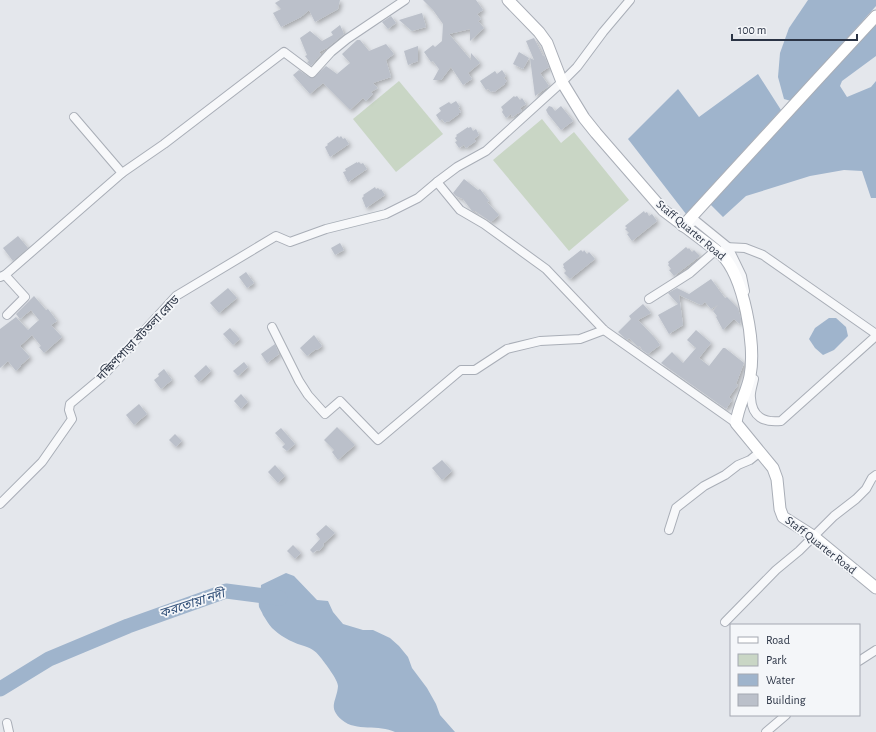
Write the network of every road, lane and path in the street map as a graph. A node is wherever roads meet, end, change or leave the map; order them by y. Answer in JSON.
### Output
{"nodes":[{"id":1,"x":405,"y":0,"type":"edge"},
{"id":2,"x":508,"y":0,"type":"edge"},
{"id":3,"x":630,"y":0,"type":"edge"},
{"id":4,"x":876,"y":16,"type":"edge"},
{"id":5,"x":562,"y":82,"type":"junction"},
{"id":6,"x":74,"y":118,"type":"dead end"},
{"id":7,"x":122,"y":172,"type":"junction"},
{"id":8,"x":437,"y":182,"type":"junction"},
{"id":9,"x":684,"y":226,"type":"junction"},
{"id":10,"x":723,"y":248,"type":"junction"},
{"id":11,"x":2,"y":276,"type":"edge"},
{"id":12,"x":649,"y":299,"type":"dead end"},
{"id":13,"x":7,"y":315,"type":"dead end"},
{"id":14,"x":272,"y":327,"type":"dead end"},
{"id":15,"x":604,"y":330,"type":"junction"},
{"id":16,"x":876,"y":335,"type":"edge"},
{"id":17,"x":736,"y":423,"type":"junction"},
{"id":18,"x":760,"y":452,"type":"junction"},
{"id":19,"x":876,"y":475,"type":"edge"},
{"id":20,"x":0,"y":504,"type":"edge"},
{"id":21,"x":670,"y":530,"type":"dead end"},
{"id":22,"x":813,"y":536,"type":"junction"},
{"id":23,"x":876,"y":588,"type":"edge"},
{"id":24,"x":725,"y":622,"type":"dead end"},
{"id":25,"x":876,"y":650,"type":"edge"},
{"id":26,"x":860,"y":660,"type":"edge"},
{"id":27,"x":785,"y":716,"type":"edge"},
{"id":28,"x":6,"y":723,"type":"dead end"},
{"id":29,"x":9,"y":732,"type":"edge"},
{"id":30,"x":766,"y":732,"type":"edge"}],
"edges":[{"from":1,"to":7,"type":"street"},
{"from":2,"to":5,"type":"street","name":"Staff Quarter Road"},
{"from":3,"to":5,"type":"street","name":"দক্ষিণপাড়া বটতলা রোড"},
{"from":4,"to":9,"type":"street"},
{"from":5,"to":8,"type":"street","name":"দক্ষিণপাড়া বটতলা রোড"},
{"from":5,"to":9,"type":"street","name":"Staff Quarter Road"},
{"from":6,"to":7,"type":"street"},
{"from":7,"to":11,"type":"street"},
{"from":8,"to":15,"type":"street"},
{"from":8,"to":20,"type":"street","name":"দক্ষিণপাড়া বটতলা রোড"},
{"from":9,"to":10,"type":"street","name":"Staff Quarter Road"},
{"from":10,"to":12,"type":"street"},
{"from":10,"to":16,"type":"street"},
{"from":10,"to":16,"type":"street"},
{"from":10,"to":17,"type":"street","name":"Staff Quarter Road"},
{"from":11,"to":13,"type":"street"},
{"from":14,"to":15,"type":"street"},
{"from":15,"to":17,"type":"street"},
{"from":17,"to":18,"type":"street","name":"Staff Quarter Road"},
{"from":18,"to":21,"type":"street"},
{"from":18,"to":22,"type":"street","name":"Staff Quarter Road"},
{"from":19,"to":22,"type":"street"},
{"from":22,"to":23,"type":"street","name":"Staff Quarter Road"},
{"from":22,"to":24,"type":"street"},
{"from":25,"to":26,"type":"street"},
{"from":27,"to":30,"type":"street"},
{"from":28,"to":29,"type":"street"}]}
